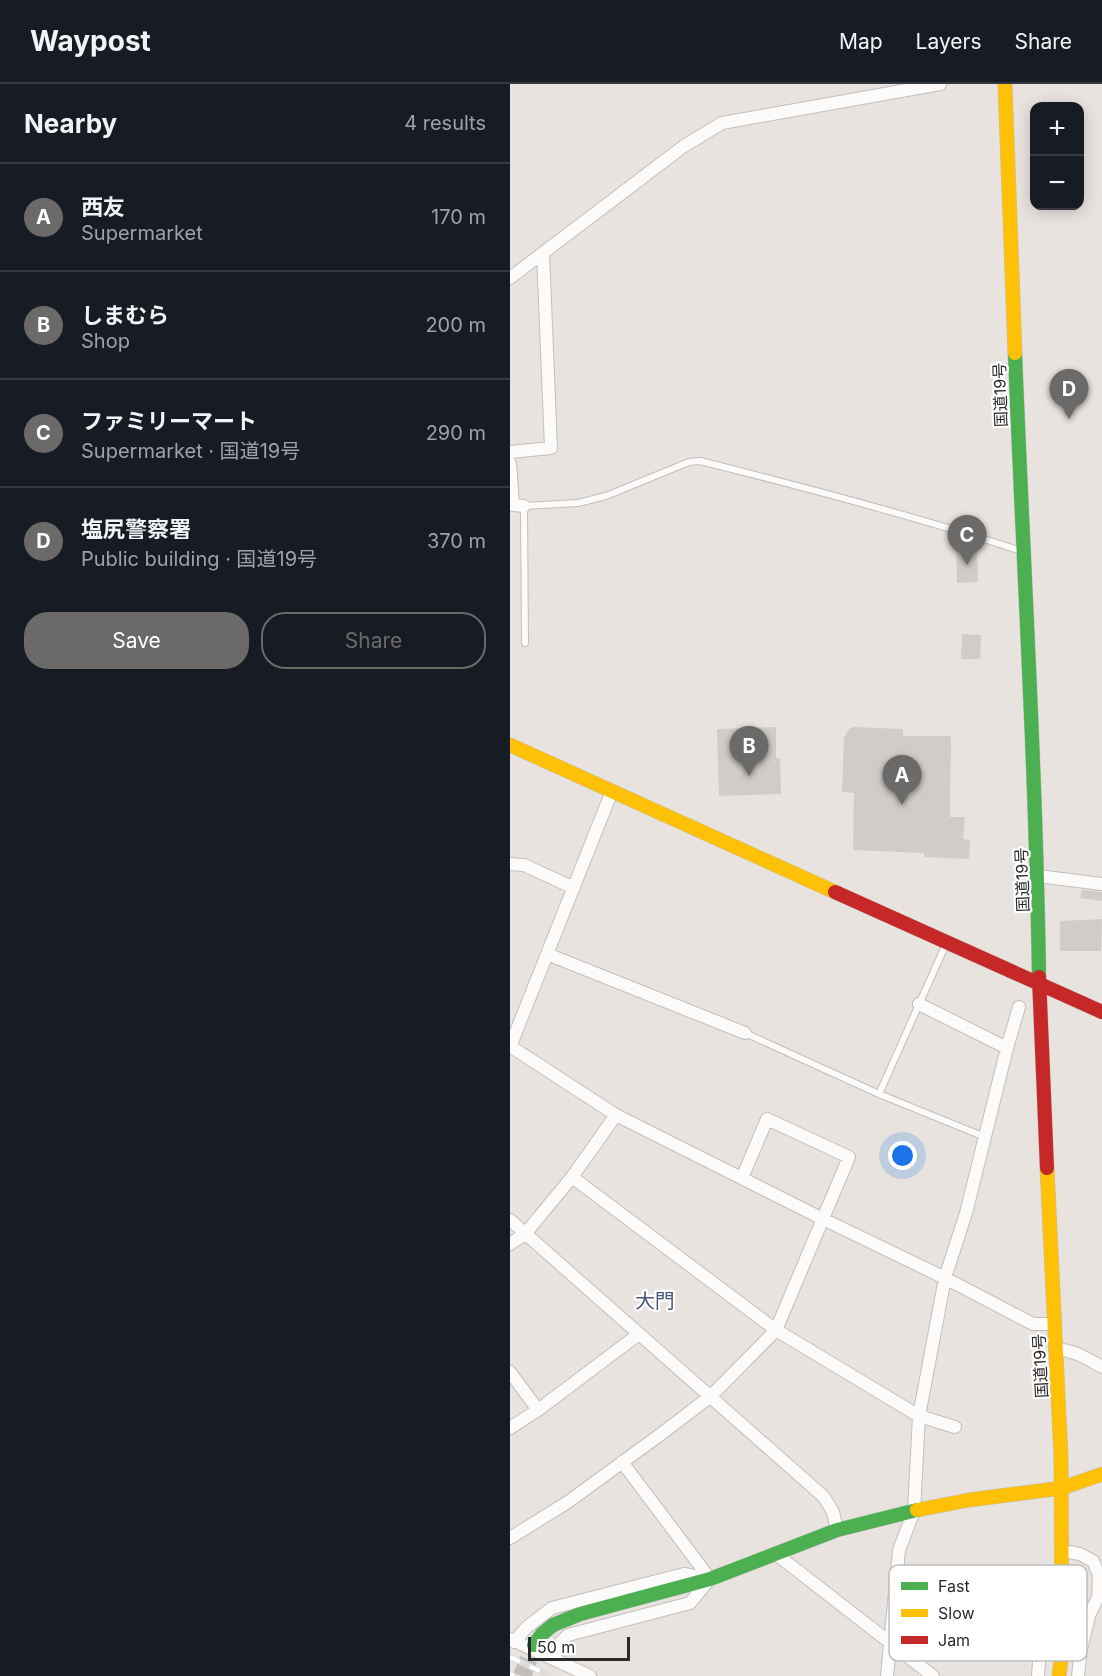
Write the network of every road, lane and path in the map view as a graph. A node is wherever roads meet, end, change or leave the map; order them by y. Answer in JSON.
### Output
{"nodes":[{"id":1,"x":940,"y":84,"type":"edge"},
{"id":2,"x":1005,"y":84,"type":"edge"},
{"id":3,"x":543,"y":253,"type":"junction"},
{"id":4,"x":510,"y":278,"type":"edge"},
{"id":5,"x":510,"y":452,"type":"edge"},
{"id":6,"x":510,"y":463,"type":"edge"},
{"id":7,"x":516,"y":505,"type":"edge"},
{"id":8,"x":1024,"y":552,"type":"junction"},
{"id":9,"x":525,"y":643,"type":"dead end"},
{"id":10,"x":510,"y":745,"type":"edge"},
{"id":11,"x":612,"y":791,"type":"junction"},
{"id":12,"x":510,"y":864,"type":"edge"},
{"id":13,"x":1038,"y":876,"type":"junction"},
{"id":14,"x":1102,"y":884,"type":"edge"},
{"id":15,"x":574,"y":888,"type":"junction"},
{"id":16,"x":947,"y":941,"type":"junction"},
{"id":17,"x":546,"y":954,"type":"junction"},
{"id":18,"x":1040,"y":984,"type":"junction"},
{"id":19,"x":919,"y":1004,"type":"junction"},
{"id":20,"x":1019,"y":1007,"type":"dead end"},
{"id":21,"x":1102,"y":1012,"type":"edge"},
{"id":22,"x":745,"y":1033,"type":"joint"},
{"id":23,"x":510,"y":1046,"type":"edge"},
{"id":24,"x":1006,"y":1048,"type":"junction"},
{"id":25,"x":879,"y":1094,"type":"junction"},
{"id":26,"x":616,"y":1115,"type":"junction"},
{"id":27,"x":986,"y":1137,"type":"junction"},
{"id":28,"x":572,"y":1177,"type":"junction"},
{"id":29,"x":742,"y":1179,"type":"junction"},
{"id":30,"x":510,"y":1220,"type":"edge"},
{"id":31,"x":823,"y":1220,"type":"junction"},
{"id":32,"x":525,"y":1234,"type":"junction"},
{"id":33,"x":510,"y":1244,"type":"edge"},
{"id":34,"x":945,"y":1278,"type":"junction"},
{"id":35,"x":1054,"y":1324,"type":"junction"},
{"id":36,"x":776,"y":1330,"type":"junction"},
{"id":37,"x":639,"y":1334,"type":"junction"},
{"id":38,"x":1055,"y":1349,"type":"junction"},
{"id":39,"x":1102,"y":1367,"type":"edge"},
{"id":40,"x":510,"y":1372,"type":"edge"},
{"id":41,"x":711,"y":1396,"type":"junction"},
{"id":42,"x":538,"y":1410,"type":"junction"},
{"id":43,"x":919,"y":1416,"type":"junction"},
{"id":44,"x":955,"y":1427,"type":"dead end"},
{"id":45,"x":510,"y":1428,"type":"edge"},
{"id":46,"x":622,"y":1462,"type":"junction"},
{"id":47,"x":1102,"y":1473,"type":"edge"},
{"id":48,"x":1062,"y":1488,"type":"junction"},
{"id":49,"x":914,"y":1511,"type":"junction"},
{"id":50,"x":837,"y":1530,"type":"junction"},
{"id":51,"x":510,"y":1538,"type":"edge"},
{"id":52,"x":1063,"y":1551,"type":"junction"},
{"id":53,"x":776,"y":1554,"type":"junction"},
{"id":54,"x":897,"y":1565,"type":"edge"},
{"id":55,"x":1062,"y":1565,"type":"edge"},
{"id":56,"x":710,"y":1579,"type":"junction"},
{"id":57,"x":1087,"y":1623,"type":"edge"},
{"id":58,"x":512,"y":1641,"type":"edge"},
{"id":59,"x":889,"y":1642,"type":"edge"},
{"id":60,"x":534,"y":1645,"type":"tunnel mouth"},
{"id":61,"x":889,"y":1651,"type":"edge"},
{"id":62,"x":553,"y":1658,"type":"junction"},
{"id":63,"x":913,"y":1661,"type":"edge"},
{"id":64,"x":1039,"y":1661,"type":"edge"},
{"id":65,"x":1061,"y":1661,"type":"edge"},
{"id":66,"x":1079,"y":1661,"type":"edge"},
{"id":67,"x":590,"y":1676,"type":"edge"},
{"id":68,"x":886,"y":1676,"type":"edge"},
{"id":69,"x":933,"y":1676,"type":"edge"},
{"id":70,"x":1038,"y":1676,"type":"edge"},
{"id":71,"x":1059,"y":1676,"type":"edge"},
{"id":72,"x":1078,"y":1676,"type":"edge"}],
"edges":[{"from":1,"to":3,"type":"street"},
{"from":2,"to":8,"type":"main road","name":"国道19号"},
{"from":3,"to":4,"type":"street"},
{"from":3,"to":5,"type":"street"},
{"from":6,"to":7,"type":"street"},
{"from":7,"to":8,"type":"lane"},
{"from":7,"to":9,"type":"lane"},
{"from":8,"to":13,"type":"main road","name":"国道19号"},
{"from":10,"to":11,"type":"main road"},
{"from":11,"to":15,"type":"street"},
{"from":11,"to":16,"type":"main road"},
{"from":12,"to":15,"type":"street"},
{"from":13,"to":14,"type":"street"},
{"from":13,"to":18,"type":"main road","name":"国道19号"},
{"from":15,"to":17,"type":"street"},
{"from":16,"to":18,"type":"main road"},
{"from":16,"to":19,"type":"lane"},
{"from":17,"to":22,"type":"street"},
{"from":17,"to":23,"type":"street"},
{"from":18,"to":21,"type":"main road"},
{"from":18,"to":35,"type":"main road","name":"国道19号"},
{"from":19,"to":24,"type":"street"},
{"from":19,"to":25,"type":"lane"},
{"from":20,"to":24,"type":"street"},
{"from":22,"to":25,"type":"lane"},
{"from":23,"to":26,"type":"street"},
{"from":24,"to":27,"type":"street"},
{"from":25,"to":27,"type":"lane"},
{"from":26,"to":28,"type":"street"},
{"from":26,"to":29,"type":"street"},
{"from":27,"to":34,"type":"street"},
{"from":28,"to":32,"type":"street"},
{"from":28,"to":36,"type":"street"},
{"from":29,"to":31,"type":"street"},
{"from":29,"to":31,"type":"street"},
{"from":30,"to":32,"type":"street"},
{"from":31,"to":34,"type":"street"},
{"from":31,"to":36,"type":"street"},
{"from":32,"to":33,"type":"street"},
{"from":32,"to":37,"type":"street"},
{"from":34,"to":35,"type":"street"},
{"from":34,"to":43,"type":"street"},
{"from":35,"to":38,"type":"main road","name":"国道19号"},
{"from":36,"to":41,"type":"street"},
{"from":36,"to":43,"type":"street"},
{"from":37,"to":41,"type":"street"},
{"from":37,"to":42,"type":"street"},
{"from":38,"to":39,"type":"street"},
{"from":38,"to":48,"type":"main road","name":"国道19号"},
{"from":40,"to":42,"type":"street"},
{"from":41,"to":46,"type":"street"},
{"from":41,"to":50,"type":"street"},
{"from":42,"to":45,"type":"street"},
{"from":43,"to":44,"type":"street"},
{"from":43,"to":49,"type":"street"},
{"from":46,"to":51,"type":"street"},
{"from":46,"to":56,"type":"street"},
{"from":47,"to":48,"type":"main road"},
{"from":48,"to":49,"type":"main road"},
{"from":48,"to":52,"type":"main road","name":"国道19号"},
{"from":49,"to":50,"type":"main road"},
{"from":49,"to":54,"type":"street"},
{"from":50,"to":53,"type":"main road"},
{"from":52,"to":55,"type":"main road","name":"国道19号"},
{"from":52,"to":57,"type":"street"},
{"from":53,"to":56,"type":"main road"},
{"from":53,"to":59,"type":"street"},
{"from":56,"to":58,"type":"street"},
{"from":56,"to":60,"type":"main road"},
{"from":56,"to":62,"type":"street"},
{"from":58,"to":62,"type":"street"},
{"from":61,"to":68,"type":"street"},
{"from":62,"to":67,"type":"street"},
{"from":63,"to":69,"type":"street"},
{"from":64,"to":70,"type":"street"},
{"from":65,"to":71,"type":"main road","name":"国道19号"},
{"from":66,"to":72,"type":"street"}]}
